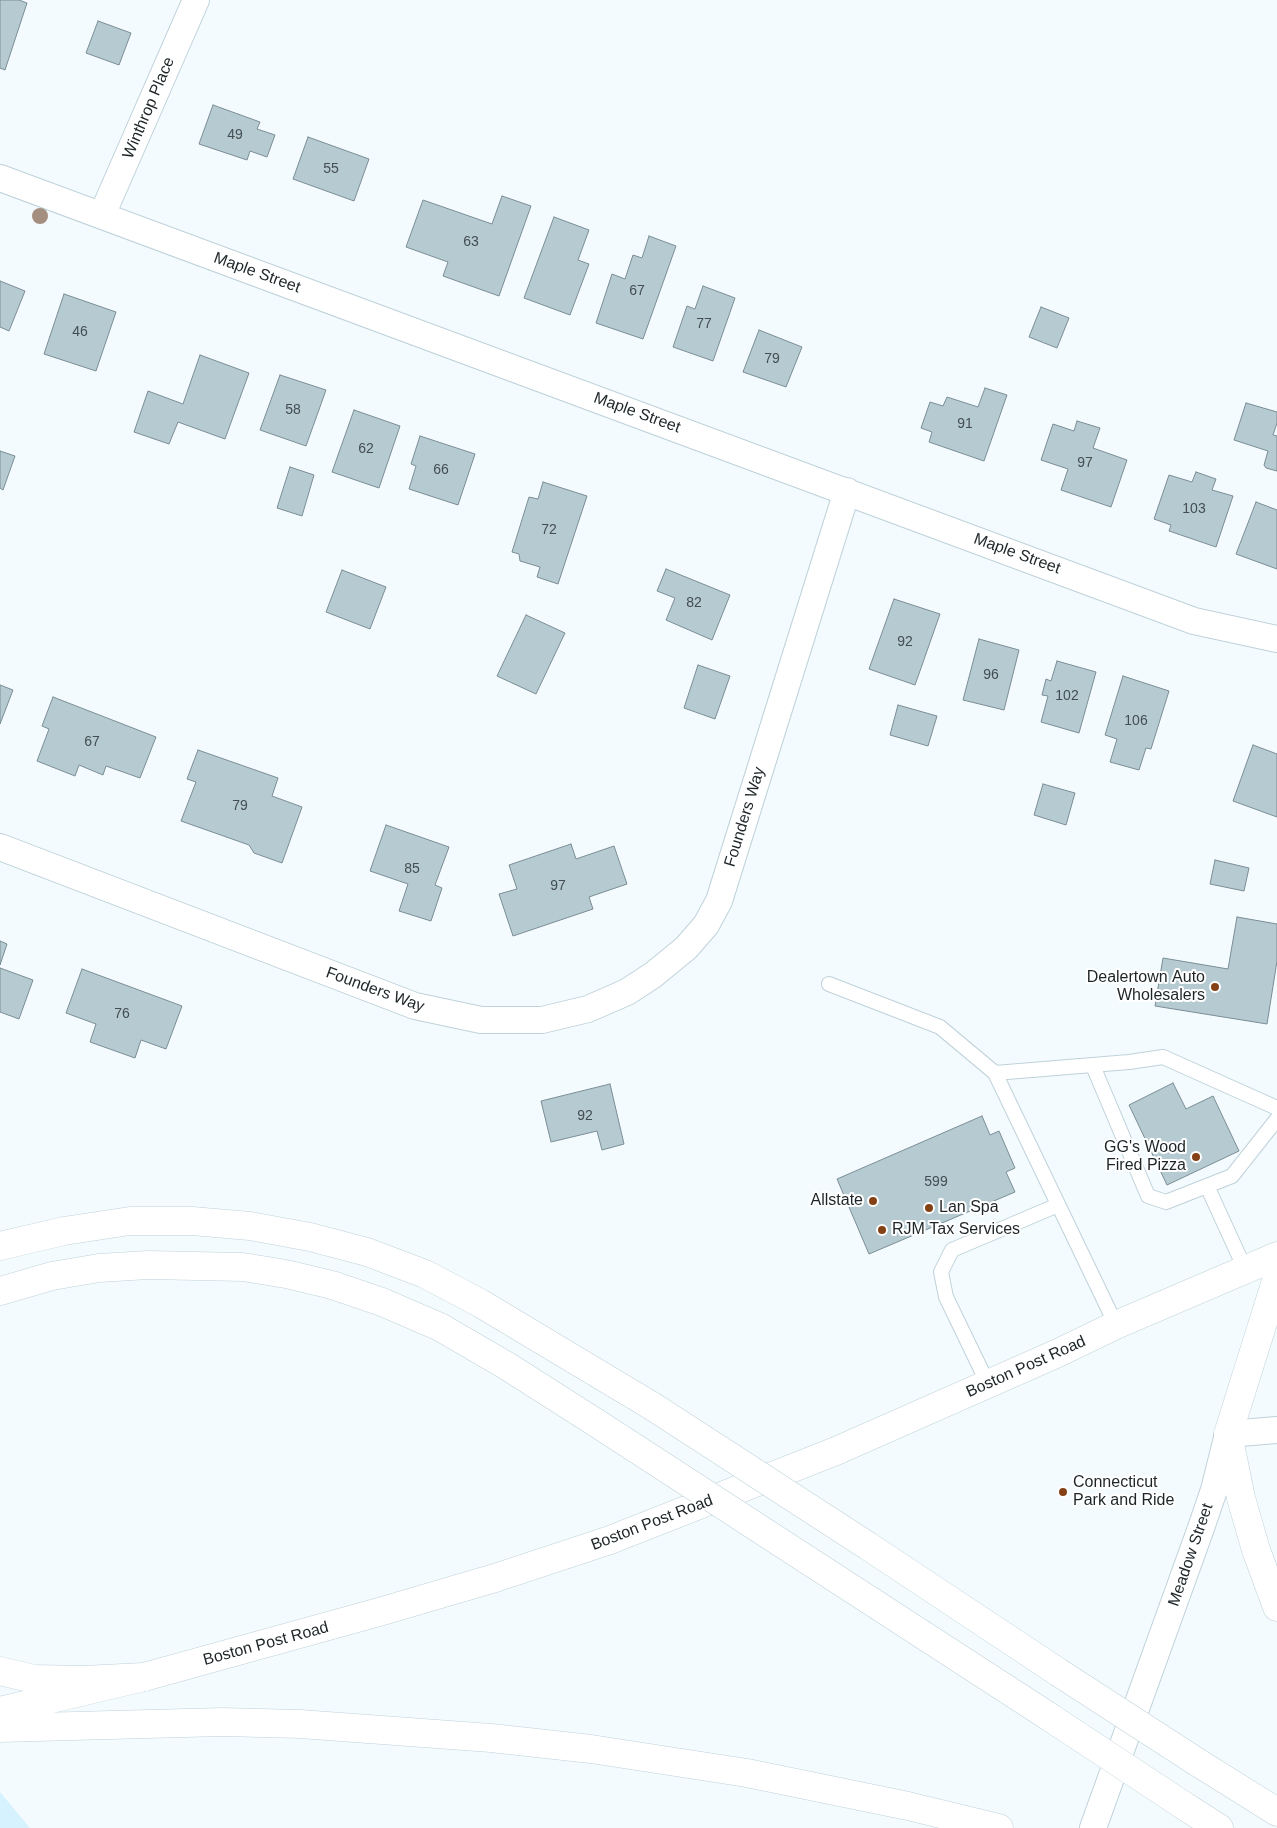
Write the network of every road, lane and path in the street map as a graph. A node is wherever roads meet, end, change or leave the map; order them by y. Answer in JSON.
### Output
{"nodes":[{"id":1,"x":196,"y":0,"type":"edge"},
{"id":2,"x":0,"y":178,"type":"edge"},
{"id":3,"x":102,"y":216,"type":"junction"},
{"id":4,"x":847,"y":491,"type":"junction"},
{"id":5,"x":1277,"y":639,"type":"edge"},
{"id":6,"x":0,"y":846,"type":"edge"},
{"id":7,"x":829,"y":984,"type":"dead end"},
{"id":8,"x":1093,"y":1066,"type":"junction"},
{"id":9,"x":995,"y":1073,"type":"junction"},
{"id":10,"x":1277,"y":1108,"type":"edge"},
{"id":11,"x":1277,"y":1119,"type":"edge"},
{"id":12,"x":1207,"y":1186,"type":"junction"},
{"id":13,"x":1058,"y":1205,"type":"junction"},
{"id":14,"x":0,"y":1246,"type":"edge"},
{"id":15,"x":1277,"y":1256,"type":"edge"},
{"id":16,"x":1245,"y":1269,"type":"junction"},
{"id":17,"x":1277,"y":1278,"type":"edge"},
{"id":18,"x":0,"y":1291,"type":"edge"},
{"id":19,"x":1116,"y":1325,"type":"junction"},
{"id":20,"x":988,"y":1384,"type":"junction"},
{"id":21,"x":1277,"y":1430,"type":"edge"},
{"id":22,"x":1228,"y":1434,"type":"junction"},
{"id":23,"x":1277,"y":1607,"type":"edge"},
{"id":24,"x":0,"y":1671,"type":"edge"},
{"id":25,"x":144,"y":1677,"type":"junction"},
{"id":26,"x":0,"y":1711,"type":"edge"},
{"id":27,"x":0,"y":1728,"type":"edge"},
{"id":28,"x":1277,"y":1812,"type":"edge"},
{"id":29,"x":995,"y":1827,"type":"edge"},
{"id":30,"x":1093,"y":1828,"type":"edge"},
{"id":31,"x":1219,"y":1828,"type":"edge"}],
"edges":[{"from":1,"to":3,"type":"street","name":"Winthrop Place"},
{"from":2,"to":3,"type":"street","name":"Maple Street"},
{"from":3,"to":4,"type":"street","name":"Maple Street"},
{"from":4,"to":5,"type":"street","name":"Maple Street"},
{"from":4,"to":6,"type":"street","name":"Founders Way"},
{"from":7,"to":9,"type":"lane"},
{"from":8,"to":9,"type":"lane"},
{"from":8,"to":10,"type":"lane"},
{"from":8,"to":12,"type":"lane"},
{"from":9,"to":13,"type":"lane"},
{"from":11,"to":12,"type":"lane"},
{"from":12,"to":16,"type":"lane"},
{"from":13,"to":19,"type":"lane"},
{"from":13,"to":20,"type":"lane"},
{"from":14,"to":28,"type":"main road","bridge":true},
{"from":15,"to":16,"type":"main road","name":"Boston Post Road"},
{"from":16,"to":19,"type":"main road","name":"Boston Post Road"},
{"from":17,"to":22,"type":"main road","name":"Meadow Street"},
{"from":18,"to":31,"type":"main road","bridge":true},
{"from":19,"to":20,"type":"main road","name":"Boston Post Road"},
{"from":20,"to":25,"type":"main road","name":"Boston Post Road"},
{"from":21,"to":22,"type":"street"},
{"from":22,"to":23,"type":"main road"},
{"from":22,"to":30,"type":"street","name":"Meadow Street"},
{"from":24,"to":25,"type":"main road"},
{"from":25,"to":26,"type":"main road","name":"Boston Post Road"},
{"from":27,"to":29,"type":"main road"}]}
